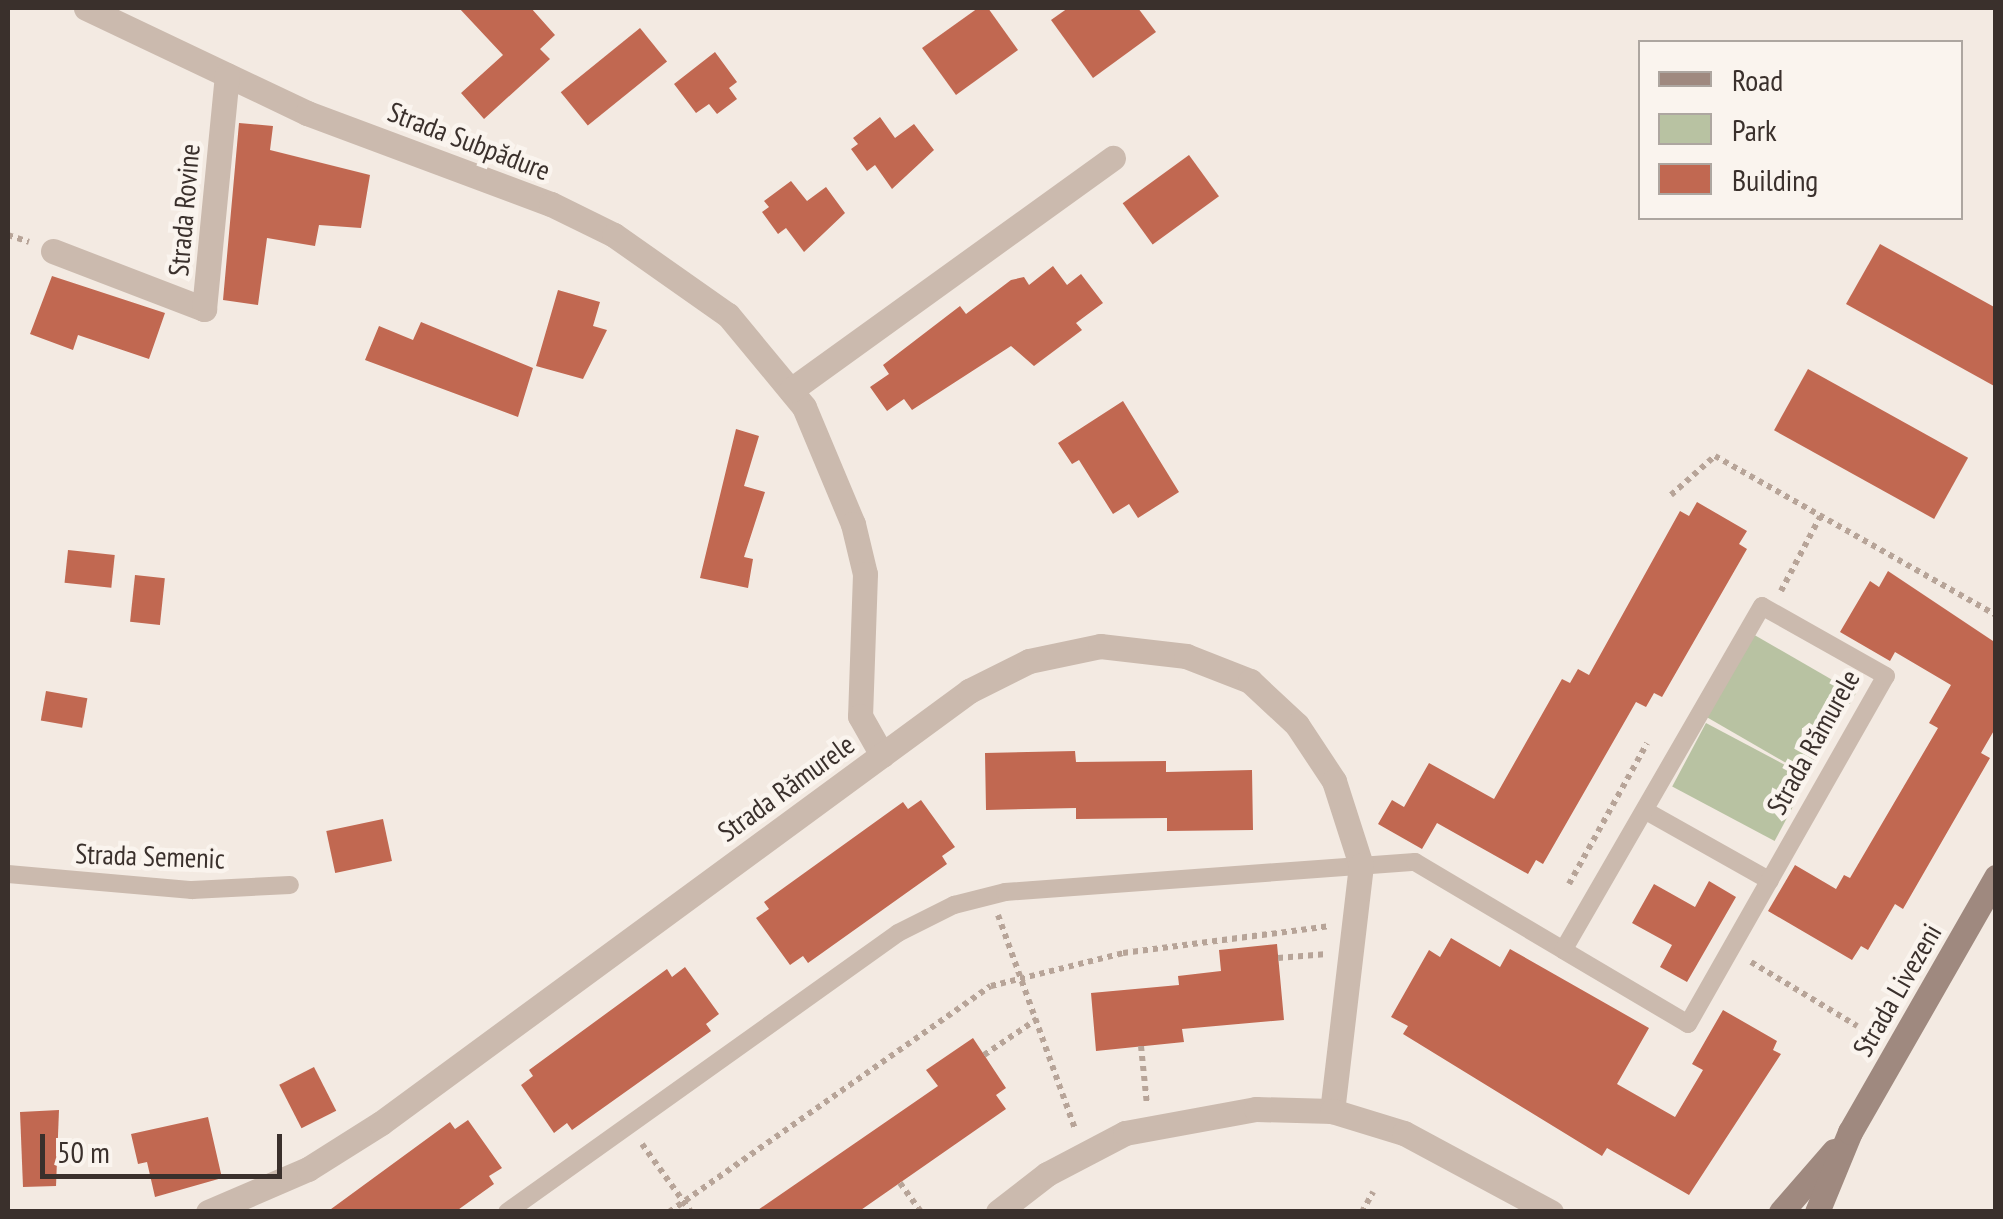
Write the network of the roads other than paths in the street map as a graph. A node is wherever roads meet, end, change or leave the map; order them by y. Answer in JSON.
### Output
{"nodes":[{"id":1,"x":86,"y":8,"type":"edge"},
{"id":2,"x":227,"y":75,"type":"junction"},
{"id":3,"x":1113,"y":158,"type":"dead end"},
{"id":4,"x":54,"y":251,"type":"dead end"},
{"id":5,"x":791,"y":390,"type":"junction"},
{"id":6,"x":882,"y":755,"type":"junction"},
{"id":7,"x":1646,"y":812,"type":"junction"},
{"id":8,"x":1361,"y":865,"type":"junction"},
{"id":9,"x":8,"y":874,"type":"edge"},
{"id":10,"x":1996,"y":876,"type":"edge"},
{"id":11,"x":1770,"y":881,"type":"junction"},
{"id":12,"x":290,"y":885,"type":"dead end"},
{"id":13,"x":1563,"y":950,"type":"junction"},
{"id":14,"x":1332,"y":1110,"type":"junction"},
{"id":15,"x":1850,"y":1132,"type":"junction"},
{"id":16,"x":208,"y":1212,"type":"edge"},
{"id":17,"x":506,"y":1212,"type":"edge"},
{"id":18,"x":998,"y":1212,"type":"edge"},
{"id":19,"x":1551,"y":1212,"type":"edge"},
{"id":20,"x":1781,"y":1212,"type":"edge"},
{"id":21,"x":1817,"y":1212,"type":"edge"}],
"edges":[{"from":1,"to":2,"type":"street","name":"Strada Subpădure"},
{"from":2,"to":4,"type":"street","name":"Strada Rovine"},
{"from":2,"to":5,"type":"street","name":"Strada Subpădure"},
{"from":3,"to":5,"type":"street"},
{"from":5,"to":6,"type":"street","name":"Strada Subpădure"},
{"from":6,"to":8,"type":"street","name":"Strada Rămurele"},
{"from":6,"to":16,"type":"street","name":"Strada Rămurele"},
{"from":7,"to":11,"type":"lane"},
{"from":7,"to":11,"type":"lane","name":"Strada Rămurele"},
{"from":7,"to":13,"type":"lane"},
{"from":8,"to":13,"type":"lane","name":"Strada Rămurele"},
{"from":8,"to":14,"type":"street","name":"Strada Rămurele"},
{"from":8,"to":17,"type":"lane","name":"Strada Rămurele"},
{"from":9,"to":12,"type":"lane","name":"Strada Semenic"},
{"from":10,"to":15,"type":"main road","name":"Strada Livezeni"},
{"from":11,"to":13,"type":"lane","name":"Strada Rămurele"},
{"from":14,"to":18,"type":"street"},
{"from":14,"to":19,"type":"street"},
{"from":15,"to":20,"type":"main road","name":"Strada Livezeni"},
{"from":15,"to":21,"type":"main road","name":"Strada Livezeni"}]}
